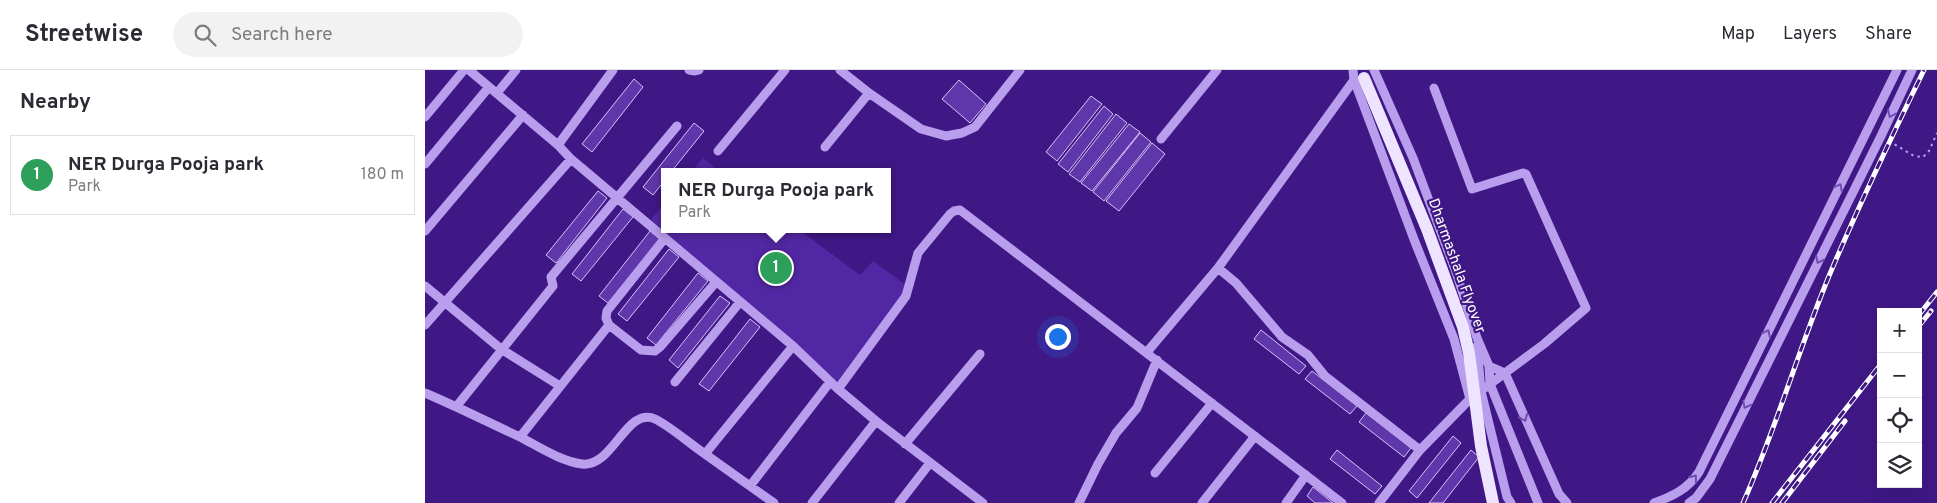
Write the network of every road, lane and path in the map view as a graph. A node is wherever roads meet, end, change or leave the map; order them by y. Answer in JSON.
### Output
{"nodes":[{"id":1,"x":464,"y":70,"type":"edge"},
{"id":2,"x":469,"y":70,"type":"edge"},
{"id":3,"x":516,"y":70,"type":"edge"},
{"id":4,"x":613,"y":70,"type":"edge"},
{"id":5,"x":689,"y":70,"type":"edge"},
{"id":6,"x":699,"y":70,"type":"edge"},
{"id":7,"x":785,"y":70,"type":"edge"},
{"id":8,"x":840,"y":70,"type":"edge"},
{"id":9,"x":1020,"y":70,"type":"edge"},
{"id":10,"x":1217,"y":70,"type":"edge"},
{"id":11,"x":1897,"y":70,"type":"edge"},
{"id":12,"x":1912,"y":70,"type":"edge"},
{"id":13,"x":1361,"y":74,"type":"edge"},
{"id":14,"x":489,"y":87,"type":"junction"},
{"id":15,"x":1434,"y":88,"type":"dead end"},
{"id":16,"x":497,"y":93,"type":"junction"},
{"id":17,"x":869,"y":93,"type":"junction"},
{"id":18,"x":523,"y":114,"type":"junction"},
{"id":19,"x":425,"y":117,"type":"edge"},
{"id":20,"x":677,"y":126,"type":"dead end"},
{"id":21,"x":1937,"y":133,"type":"edge"},
{"id":22,"x":1881,"y":136,"type":"junction"},
{"id":23,"x":1161,"y":139,"type":"dead end"},
{"id":24,"x":558,"y":145,"type":"junction"},
{"id":25,"x":825,"y":147,"type":"dead end"},
{"id":26,"x":718,"y":151,"type":"dead end"},
{"id":27,"x":571,"y":159,"type":"junction"},
{"id":28,"x":425,"y":164,"type":"edge"},
{"id":29,"x":616,"y":198,"type":"junction"},
{"id":30,"x":425,"y":231,"type":"edge"},
{"id":31,"x":665,"y":238,"type":"junction"},
{"id":32,"x":1218,"y":268,"type":"junction"},
{"id":33,"x":716,"y":282,"type":"junction"},
{"id":34,"x":425,"y":286,"type":"edge"},
{"id":35,"x":445,"y":302,"type":"junction"},
{"id":36,"x":740,"y":302,"type":"junction"},
{"id":37,"x":425,"y":325,"type":"edge"},
{"id":38,"x":609,"y":325,"type":"junction"},
{"id":39,"x":1477,"y":338,"type":"junction"},
{"id":40,"x":793,"y":346,"type":"junction"},
{"id":41,"x":501,"y":349,"type":"junction"},
{"id":42,"x":1147,"y":352,"type":"junction"},
{"id":43,"x":980,"y":354,"type":"dead end"},
{"id":44,"x":1157,"y":360,"type":"junction"},
{"id":45,"x":1489,"y":366,"type":"junction"},
{"id":46,"x":1505,"y":373,"type":"junction"},
{"id":47,"x":675,"y":382,"type":"dead end"},
{"id":48,"x":830,"y":382,"type":"junction"},
{"id":49,"x":1490,"y":384,"type":"junction"},
{"id":50,"x":561,"y":386,"type":"junction"},
{"id":51,"x":838,"y":389,"type":"junction"},
{"id":52,"x":1481,"y":391,"type":"junction"},
{"id":53,"x":425,"y":393,"type":"edge"},
{"id":54,"x":1470,"y":399,"type":"junction"},
{"id":55,"x":1212,"y":403,"type":"junction"},
{"id":56,"x":456,"y":406,"type":"junction"},
{"id":57,"x":876,"y":421,"type":"junction"},
{"id":58,"x":1255,"y":436,"type":"junction"},
{"id":59,"x":520,"y":437,"type":"junction"},
{"id":60,"x":905,"y":444,"type":"junction"},
{"id":61,"x":1420,"y":450,"type":"junction"},
{"id":62,"x":705,"y":454,"type":"junction"},
{"id":63,"x":930,"y":463,"type":"junction"},
{"id":64,"x":1155,"y":473,"type":"dead end"},
{"id":65,"x":1306,"y":475,"type":"junction"},
{"id":66,"x":750,"y":486,"type":"junction"},
{"id":67,"x":980,"y":502,"type":"edge"},
{"id":68,"x":774,"y":503,"type":"edge"},
{"id":69,"x":812,"y":503,"type":"edge"},
{"id":70,"x":899,"y":503,"type":"edge"},
{"id":71,"x":1079,"y":503,"type":"edge"},
{"id":72,"x":1202,"y":503,"type":"edge"},
{"id":73,"x":1286,"y":503,"type":"edge"},
{"id":74,"x":1342,"y":503,"type":"edge"},
{"id":75,"x":1379,"y":503,"type":"edge"},
{"id":76,"x":1493,"y":503,"type":"edge"},
{"id":77,"x":1511,"y":503,"type":"edge"},
{"id":78,"x":1538,"y":503,"type":"edge"},
{"id":79,"x":1567,"y":503,"type":"edge"},
{"id":80,"x":1654,"y":503,"type":"edge"},
{"id":81,"x":1689,"y":503,"type":"edge"}],
"edges":[{"from":1,"to":19,"type":"street"},
{"from":2,"to":14,"type":"street"},
{"from":3,"to":16,"type":"street"},
{"from":4,"to":24,"type":"street"},
{"from":5,"to":6,"type":"street"},
{"from":7,"to":26,"type":"street"},
{"from":8,"to":17,"type":"street"},
{"from":9,"to":17,"type":"street"},
{"from":10,"to":23,"type":"street"},
{"from":80,"to":11,"type":"street","one_way":true},
{"from":12,"to":22,"type":"street","one_way":true},
{"from":13,"to":32,"type":"street"},
{"from":13,"to":39,"type":"street"},
{"from":13,"to":54,"type":"street"},
{"from":13,"to":76,"type":"main road","name":"Dharmashala Flyover","bridge":true},
{"from":14,"to":16,"type":"street"},
{"from":14,"to":28,"type":"street"},
{"from":15,"to":46,"type":"street"},
{"from":16,"to":18,"type":"street"},
{"from":17,"to":25,"type":"street"},
{"from":18,"to":24,"type":"street"},
{"from":18,"to":30,"type":"street"},
{"from":20,"to":29,"type":"street"},
{"from":21,"to":22,"type":"path"},
{"from":22,"to":81,"type":"street","one_way":true},
{"from":24,"to":27,"type":"street"},
{"from":27,"to":29,"type":"street"},
{"from":27,"to":35,"type":"street"},
{"from":29,"to":31,"type":"street"},
{"from":29,"to":41,"type":"street"},
{"from":31,"to":33,"type":"street"},
{"from":31,"to":38,"type":"street"},
{"from":32,"to":42,"type":"street"},
{"from":32,"to":61,"type":"street"},
{"from":33,"to":36,"type":"street"},
{"from":33,"to":38,"type":"street"},
{"from":34,"to":35,"type":"street"},
{"from":35,"to":37,"type":"street"},
{"from":35,"to":41,"type":"street"},
{"from":36,"to":40,"type":"street"},
{"from":36,"to":47,"type":"street"},
{"from":38,"to":50,"type":"street"},
{"from":39,"to":45,"type":"street"},
{"from":39,"to":52,"type":"street"},
{"from":40,"to":48,"type":"street"},
{"from":40,"to":62,"type":"street"},
{"from":41,"to":50,"type":"street"},
{"from":41,"to":56,"type":"street"},
{"from":42,"to":44,"type":"street"},
{"from":42,"to":51,"type":"street"},
{"from":43,"to":60,"type":"street"},
{"from":44,"to":55,"type":"street"},
{"from":44,"to":71,"type":"street"},
{"from":45,"to":46,"type":"street"},
{"from":45,"to":49,"type":"street"},
{"from":46,"to":49,"type":"street"},
{"from":46,"to":79,"type":"street","one_way":true},
{"from":48,"to":51,"type":"street"},
{"from":48,"to":66,"type":"street"},
{"from":49,"to":52,"type":"street"},
{"from":49,"to":78,"type":"street"},
{"from":50,"to":59,"type":"street"},
{"from":51,"to":57,"type":"street"},
{"from":52,"to":54,"type":"street"},
{"from":52,"to":77,"type":"street"},
{"from":53,"to":56,"type":"street"},
{"from":54,"to":61,"type":"street"},
{"from":55,"to":58,"type":"street"},
{"from":55,"to":64,"type":"street"},
{"from":56,"to":59,"type":"street"},
{"from":57,"to":60,"type":"street"},
{"from":57,"to":69,"type":"street"},
{"from":58,"to":65,"type":"street"},
{"from":58,"to":72,"type":"street"},
{"from":59,"to":62,"type":"street"},
{"from":60,"to":63,"type":"street"},
{"from":61,"to":75,"type":"street"},
{"from":62,"to":66,"type":"street"},
{"from":63,"to":67,"type":"street"},
{"from":63,"to":70,"type":"street"},
{"from":65,"to":73,"type":"street"},
{"from":65,"to":74,"type":"street"},
{"from":66,"to":68,"type":"street"}]}
